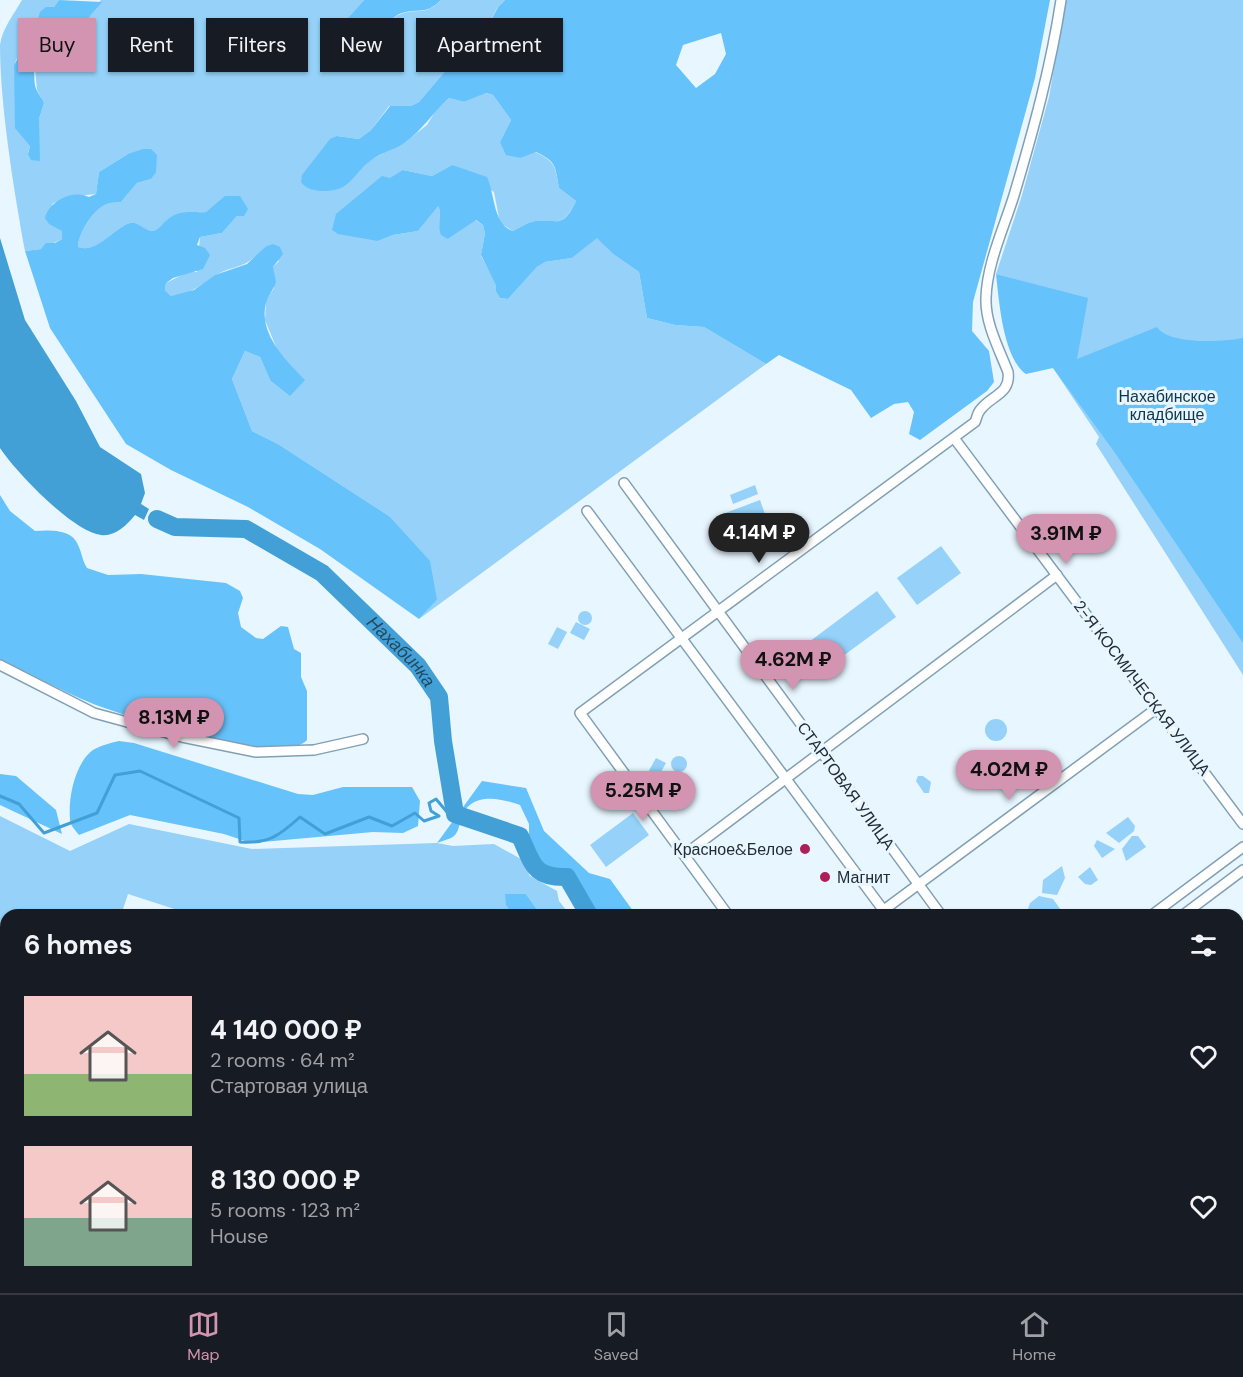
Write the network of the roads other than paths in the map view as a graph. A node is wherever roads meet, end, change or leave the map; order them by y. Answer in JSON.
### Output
{"nodes":[{"id":1,"x":1060,"y":0,"type":"edge"},
{"id":2,"x":954,"y":438,"type":"junction"},
{"id":3,"x":624,"y":483,"type":"dead end"},
{"id":4,"x":587,"y":511,"type":"dead end"},
{"id":5,"x":1057,"y":575,"type":"junction"},
{"id":6,"x":718,"y":611,"type":"junction"},
{"id":7,"x":681,"y":638,"type":"junction"},
{"id":8,"x":0,"y":665,"type":"edge"},
{"id":9,"x":1157,"y":708,"type":"junction"},
{"id":10,"x":363,"y":739,"type":"dead end"},
{"id":11,"x":821,"y":752,"type":"junction"},
{"id":12,"x":785,"y":778,"type":"junction"},
{"id":13,"x":1243,"y":824,"type":"edge"},
{"id":14,"x":1243,"y":847,"type":"edge"},
{"id":15,"x":684,"y":855,"type":"junction"},
{"id":16,"x":1243,"y":870,"type":"edge"},
{"id":17,"x":918,"y":884,"type":"junction"},
{"id":18,"x":724,"y":909,"type":"edge"},
{"id":19,"x":879,"y":909,"type":"edge"},
{"id":20,"x":887,"y":909,"type":"edge"},
{"id":21,"x":936,"y":909,"type":"edge"},
{"id":22,"x":1160,"y":909,"type":"edge"},
{"id":23,"x":1191,"y":909,"type":"edge"}],
"edges":[{"from":1,"to":2,"type":"street"},
{"from":2,"to":5,"type":"street","name":"2-Я КОСМИЧЕСКАЯ УЛИЦА"},
{"from":2,"to":6,"type":"street"},
{"from":3,"to":6,"type":"street","name":"СТАРТОВАЯ УЛИЦА"},
{"from":4,"to":7,"type":"street"},
{"from":5,"to":9,"type":"street","name":"2-Я КОСМИЧЕСКАЯ УЛИЦА"},
{"from":5,"to":11,"type":"street"},
{"from":6,"to":7,"type":"street"},
{"from":6,"to":11,"type":"street","name":"СТАРТОВАЯ УЛИЦА"},
{"from":7,"to":12,"type":"street"},
{"from":7,"to":15,"type":"street"},
{"from":8,"to":10,"type":"street"},
{"from":9,"to":13,"type":"street","name":"2-Я КОСМИЧЕСКАЯ УЛИЦА"},
{"from":9,"to":17,"type":"street"},
{"from":11,"to":12,"type":"street"},
{"from":11,"to":17,"type":"street","name":"СТАРТОВАЯ УЛИЦА"},
{"from":12,"to":15,"type":"street"},
{"from":12,"to":19,"type":"street"},
{"from":14,"to":22,"type":"street"},
{"from":15,"to":18,"type":"street"},
{"from":16,"to":23,"type":"street"},
{"from":17,"to":20,"type":"street"},
{"from":17,"to":21,"type":"street","name":"СТАРТОВАЯ УЛИЦА"}]}
